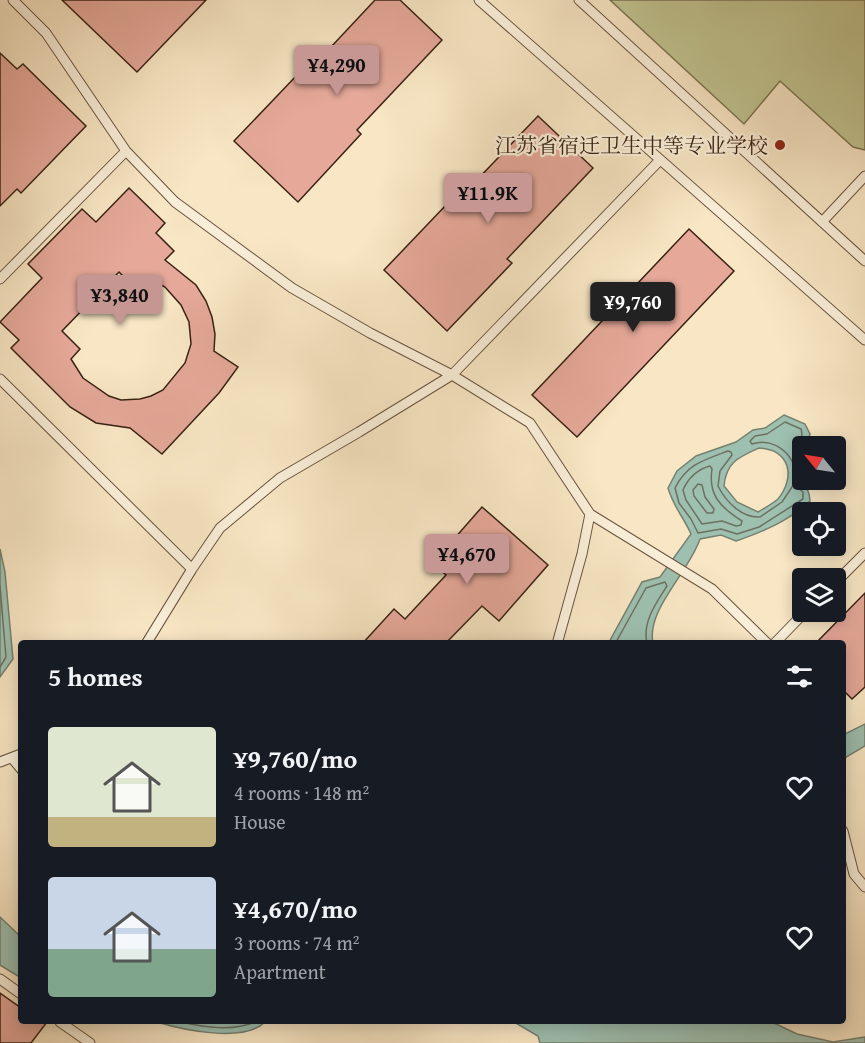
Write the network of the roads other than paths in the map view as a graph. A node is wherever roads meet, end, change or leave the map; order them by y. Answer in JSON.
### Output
{"nodes":[{"id":1,"x":13,"y":0,"type":"edge"},
{"id":2,"x":479,"y":0,"type":"edge"},
{"id":3,"x":579,"y":0,"type":"edge"},
{"id":4,"x":126,"y":151,"type":"junction"},
{"id":5,"x":660,"y":160,"type":"junction"},
{"id":6,"x":865,"y":176,"type":"edge"},
{"id":7,"x":822,"y":222,"type":"junction"},
{"id":8,"x":865,"y":261,"type":"edge"},
{"id":9,"x":0,"y":279,"type":"edge"},
{"id":10,"x":865,"y":340,"type":"edge"},
{"id":11,"x":452,"y":375,"type":"junction"},
{"id":12,"x":0,"y":379,"type":"edge"},
{"id":13,"x":590,"y":514,"type":"junction"},
{"id":14,"x":865,"y":553,"type":"edge"},
{"id":15,"x":192,"y":569,"type":"junction"},
{"id":16,"x":846,"y":572,"type":"edge"},
{"id":17,"x":796,"y":622,"type":"edge"},
{"id":18,"x":148,"y":640,"type":"edge"},
{"id":19,"x":558,"y":640,"type":"edge"},
{"id":20,"x":764,"y":640,"type":"edge"},
{"id":21,"x":778,"y":640,"type":"edge"},
{"id":22,"x":16,"y":756,"type":"edge"},
{"id":23,"x":0,"y":762,"type":"edge"},
{"id":24,"x":846,"y":843,"type":"edge"},
{"id":25,"x":865,"y":887,"type":"edge"},
{"id":26,"x":0,"y":979,"type":"edge"},
{"id":27,"x":18,"y":992,"type":"edge"},
{"id":28,"x":63,"y":1024,"type":"edge"},
{"id":29,"x":90,"y":1043,"type":"edge"}],
"edges":[{"from":1,"to":4,"type":"lane"},
{"from":2,"to":5,"type":"lane"},
{"from":3,"to":7,"type":"lane"},
{"from":4,"to":9,"type":"lane"},
{"from":4,"to":11,"type":"lane"},
{"from":5,"to":10,"type":"lane"},
{"from":5,"to":11,"type":"lane"},
{"from":6,"to":7,"type":"lane"},
{"from":7,"to":8,"type":"lane"},
{"from":11,"to":13,"type":"lane"},
{"from":11,"to":15,"type":"lane"},
{"from":12,"to":15,"type":"lane"},
{"from":13,"to":19,"type":"lane"},
{"from":13,"to":20,"type":"lane"},
{"from":14,"to":16,"type":"lane"},
{"from":15,"to":18,"type":"lane"},
{"from":17,"to":21,"type":"lane"},
{"from":22,"to":23,"type":"lane"},
{"from":24,"to":25,"type":"lane"},
{"from":26,"to":27,"type":"lane"},
{"from":28,"to":29,"type":"lane"}]}
